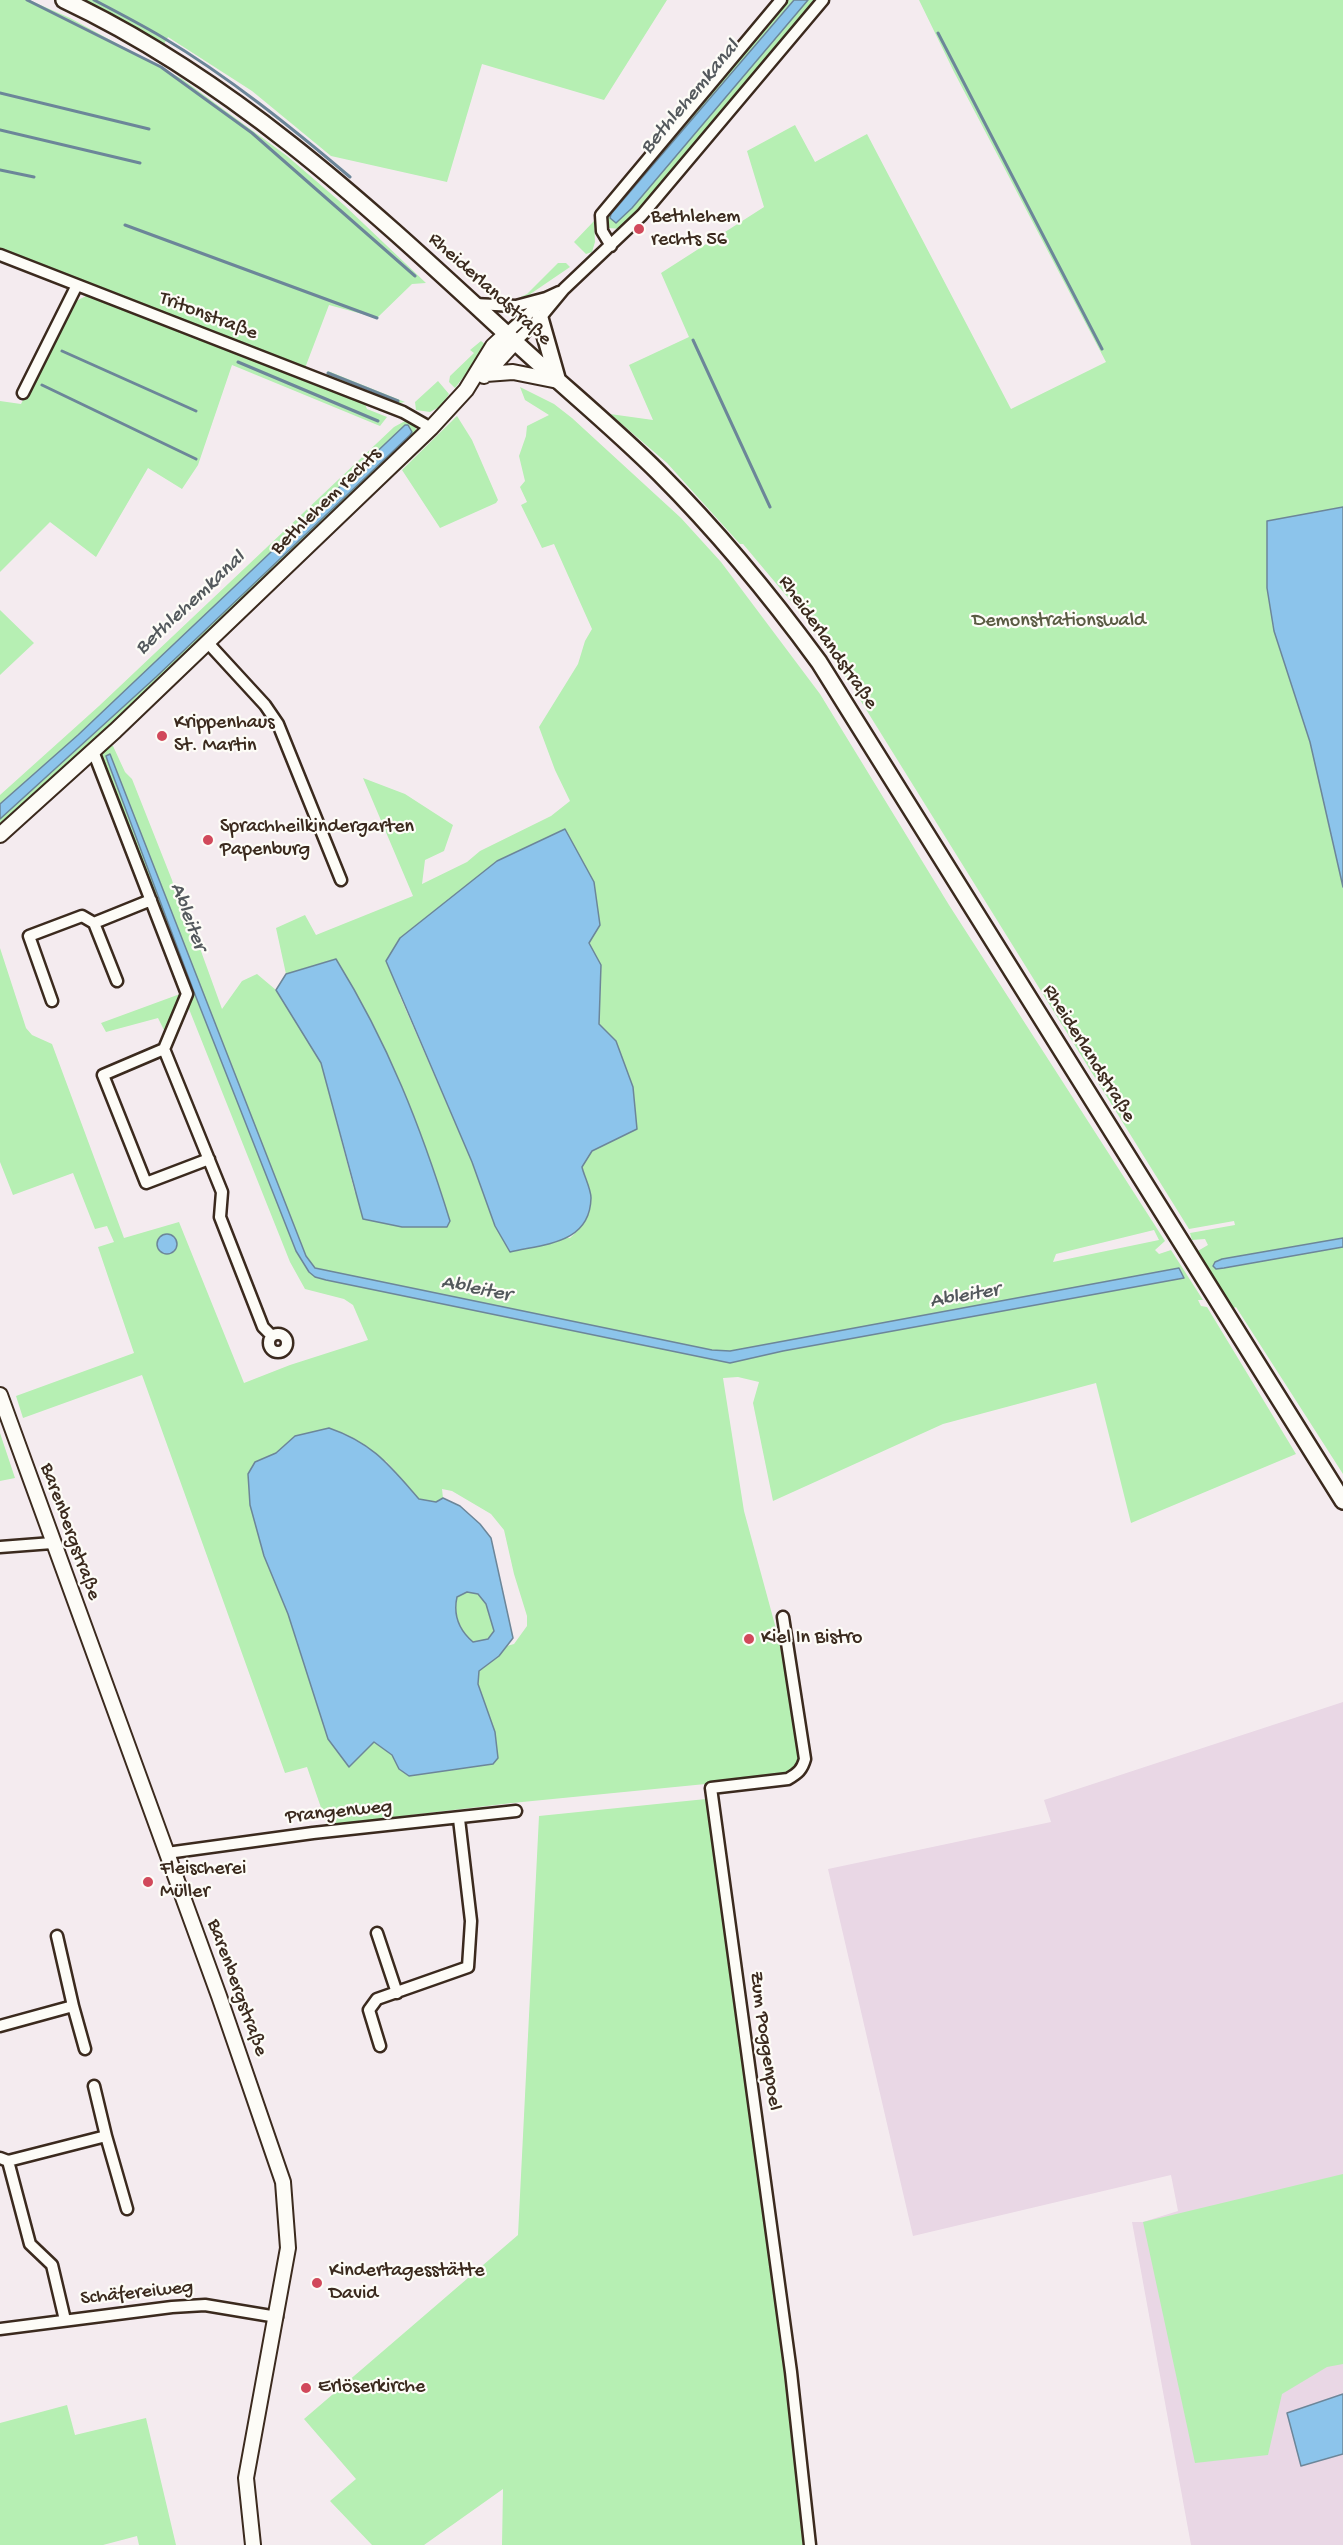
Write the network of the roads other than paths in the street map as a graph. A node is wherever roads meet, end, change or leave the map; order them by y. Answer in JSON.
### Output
{"nodes":[{"id":1,"x":64,"y":0,"type":"edge"},
{"id":2,"x":781,"y":0,"type":"edge"},
{"id":3,"x":824,"y":0,"type":"edge"},
{"id":4,"x":611,"y":246,"type":"junction"},
{"id":5,"x":0,"y":255,"type":"edge"},
{"id":6,"x":77,"y":285,"type":"junction"},
{"id":7,"x":564,"y":289,"type":"junction"},
{"id":8,"x":546,"y":298,"type":"junction"},
{"id":9,"x":474,"y":304,"type":"junction"},
{"id":10,"x":540,"y":318,"type":"junction"},
{"id":11,"x":511,"y":338,"type":"junction"},
{"id":12,"x":486,"y":374,"type":"junction"},
{"id":13,"x":558,"y":381,"type":"junction"},
{"id":14,"x":466,"y":390,"type":"junction"},
{"id":15,"x":23,"y":393,"type":"dead end"},
{"id":16,"x":431,"y":428,"type":"junction"},
{"id":17,"x":208,"y":643,"type":"junction"},
{"id":18,"x":93,"y":751,"type":"junction"},
{"id":19,"x":0,"y":835,"type":"edge"},
{"id":20,"x":341,"y":880,"type":"dead end"},
{"id":21,"x":151,"y":900,"type":"junction"},
{"id":22,"x":94,"y":923,"type":"junction"},
{"id":23,"x":117,"y":981,"type":"dead end"},
{"id":24,"x":52,"y":1001,"type":"dead end"},
{"id":25,"x":164,"y":1049,"type":"junction"},
{"id":26,"x":209,"y":1159,"type":"junction"},
{"id":27,"x":272,"y":1336,"type":"dead end"},
{"id":28,"x":0,"y":1395,"type":"edge"},
{"id":29,"x":1343,"y":1502,"type":"edge"},
{"id":30,"x":52,"y":1543,"type":"junction"},
{"id":31,"x":0,"y":1547,"type":"edge"},
{"id":32,"x":783,"y":1617,"type":"dead end"},
{"id":33,"x":516,"y":1811,"type":"dead end"},
{"id":34,"x":459,"y":1819,"type":"junction"},
{"id":35,"x":166,"y":1853,"type":"junction"},
{"id":36,"x":377,"y":1933,"type":"dead end"},
{"id":37,"x":57,"y":1936,"type":"dead end"},
{"id":38,"x":397,"y":1993,"type":"junction"},
{"id":39,"x":73,"y":2006,"type":"junction"},
{"id":40,"x":0,"y":2026,"type":"edge"},
{"id":41,"x":380,"y":2046,"type":"dead end"},
{"id":42,"x":85,"y":2049,"type":"dead end"},
{"id":43,"x":94,"y":2086,"type":"dead end"},
{"id":44,"x":106,"y":2136,"type":"junction"},
{"id":45,"x":4,"y":2160,"type":"edge"},
{"id":46,"x":127,"y":2209,"type":"dead end"},
{"id":47,"x":277,"y":2318,"type":"junction"},
{"id":48,"x":65,"y":2320,"type":"junction"},
{"id":49,"x":0,"y":2329,"type":"edge"},
{"id":50,"x":253,"y":2545,"type":"edge"},
{"id":51,"x":810,"y":2545,"type":"edge"}],
"edges":[{"from":1,"to":9,"type":"main road","name":"Rheiderlandstraße"},
{"from":2,"to":4,"type":"street"},
{"from":3,"to":4,"type":"street","name":"Bethlehem rechts"},
{"from":4,"to":7,"type":"street","name":"Bethlehem rechts"},
{"from":5,"to":6,"type":"street","name":"Tritonstraße"},
{"from":6,"to":15,"type":"street"},
{"from":6,"to":16,"type":"street","name":"Tritonstraße"},
{"from":7,"to":8,"type":"street","name":"Bethlehem rechts"},
{"from":7,"to":10,"type":"street","name":"Bethlehem rechts"},
{"from":8,"to":9,"type":"street","name":"Bethlehem rechts"},
{"from":8,"to":11,"type":"street","name":"Bethlehem rechts"},
{"from":9,"to":11,"type":"main road","name":"Rheiderlandstraße"},
{"from":10,"to":11,"type":"street","name":"Bethlehem rechts"},
{"from":10,"to":13,"type":"main road"},
{"from":11,"to":12,"type":"street","name":"Bethlehem rechts"},
{"from":11,"to":13,"type":"main road","name":"Rheiderlandstraße"},
{"from":11,"to":14,"type":"street","name":"Bethlehem rechts"},
{"from":12,"to":13,"type":"street"},
{"from":12,"to":14,"type":"street","name":"Bethlehem rechts"},
{"from":13,"to":29,"type":"main road","name":"Rheiderlandstraße"},
{"from":14,"to":16,"type":"street","name":"Bethlehem rechts"},
{"from":16,"to":17,"type":"street","name":"Bethlehem rechts"},
{"from":17,"to":18,"type":"street","name":"Bethlehem rechts"},
{"from":17,"to":20,"type":"street"},
{"from":18,"to":19,"type":"street","name":"Bethlehem rechts"},
{"from":18,"to":21,"type":"street"},
{"from":21,"to":22,"type":"street"},
{"from":21,"to":25,"type":"street"},
{"from":22,"to":23,"type":"street"},
{"from":22,"to":24,"type":"street"},
{"from":25,"to":26,"type":"street"},
{"from":25,"to":26,"type":"street"},
{"from":26,"to":27,"type":"street"},
{"from":28,"to":30,"type":"street","name":"Barenbergstraße"},
{"from":30,"to":31,"type":"street"},
{"from":30,"to":35,"type":"street","name":"Barenbergstraße"},
{"from":32,"to":51,"type":"street","name":"Zum Poggenpoel"},
{"from":33,"to":34,"type":"street","name":"Prangenweg"},
{"from":34,"to":35,"type":"street","name":"Prangenweg"},
{"from":34,"to":38,"type":"street"},
{"from":35,"to":47,"type":"street","name":"Barenbergstraße"},
{"from":36,"to":38,"type":"street"},
{"from":37,"to":39,"type":"street"},
{"from":38,"to":41,"type":"street"},
{"from":39,"to":40,"type":"street"},
{"from":39,"to":42,"type":"street"},
{"from":43,"to":44,"type":"street"},
{"from":44,"to":45,"type":"street"},
{"from":44,"to":46,"type":"street"},
{"from":45,"to":48,"type":"street"},
{"from":47,"to":48,"type":"street","name":"Schäfereiweg"},
{"from":47,"to":50,"type":"street","name":"Barenbergstraße"},
{"from":48,"to":49,"type":"street","name":"Schäfereiweg"}]}
